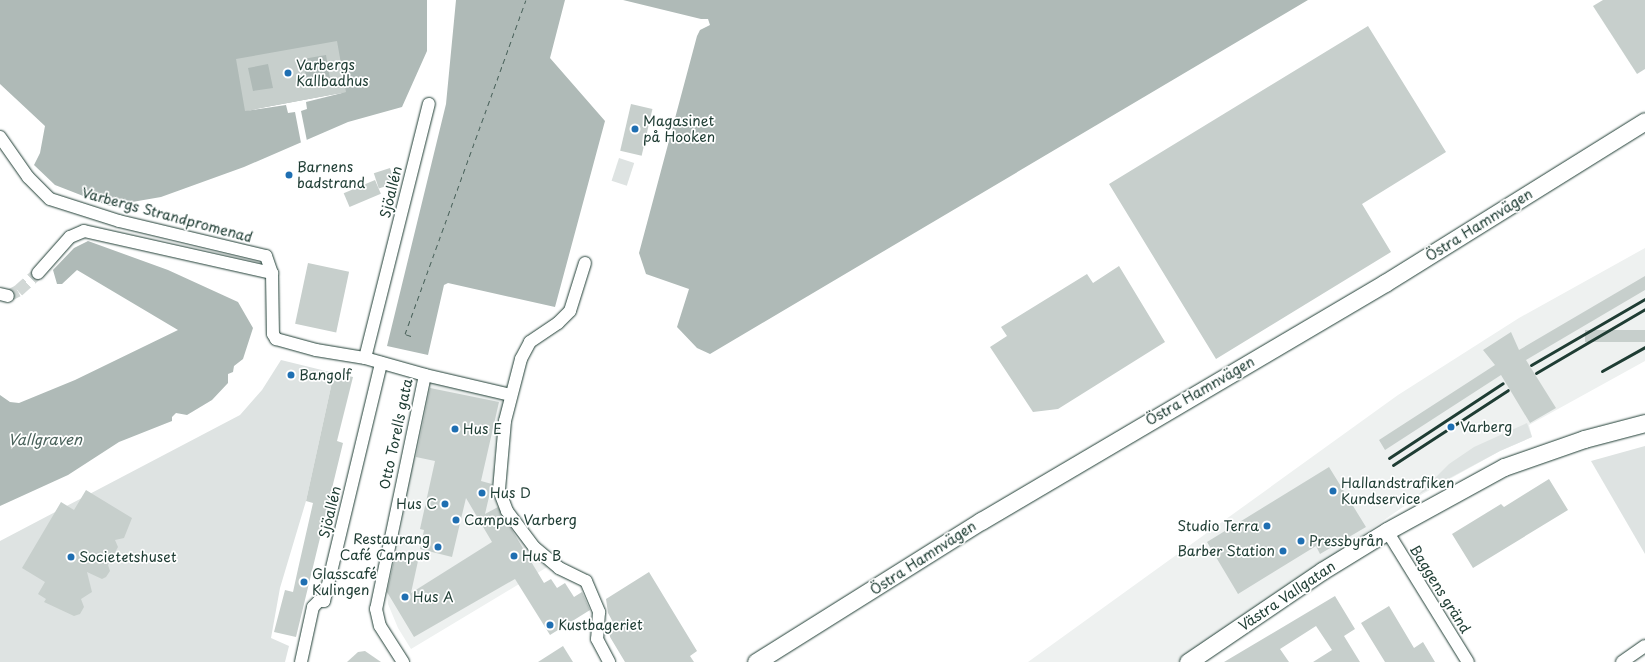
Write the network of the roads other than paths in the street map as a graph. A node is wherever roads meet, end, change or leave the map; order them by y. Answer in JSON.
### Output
{"nodes":[{"id":1,"x":430,"y":104,"type":"dead end"},
{"id":2,"x":1645,"y":121,"type":"edge"},
{"id":3,"x":0,"y":137,"type":"edge"},
{"id":4,"x":585,"y":263,"type":"dead end"},
{"id":5,"x":38,"y":273,"type":"tunnel mouth"},
{"id":6,"x":272,"y":273,"type":"junction"},
{"id":7,"x":365,"y":358,"type":"junction"},
{"id":8,"x":381,"y":363,"type":"junction"},
{"id":9,"x":424,"y":375,"type":"junction"},
{"id":10,"x":510,"y":396,"type":"junction"},
{"id":11,"x":1645,"y":423,"type":"edge"},
{"id":12,"x":1387,"y":531,"type":"junction"},
{"id":13,"x":1645,"y":646,"type":"edge"},
{"id":14,"x":301,"y":662,"type":"edge"},
{"id":15,"x":403,"y":662,"type":"edge"},
{"id":16,"x":609,"y":662,"type":"edge"},
{"id":17,"x":756,"y":662,"type":"edge"},
{"id":18,"x":1188,"y":662,"type":"edge"},
{"id":19,"x":1468,"y":662,"type":"edge"},
{"id":20,"x":1622,"y":662,"type":"edge"}],
"edges":[{"from":1,"to":7,"type":"street","name":"Sjöallén"},
{"from":2,"to":17,"type":"street","name":"Östra Hamnvägen"},
{"from":3,"to":6,"type":"street","name":"Varbergs Strandpromenad"},
{"from":4,"to":10,"type":"street"},
{"from":5,"to":6,"type":"street"},
{"from":6,"to":7,"type":"street","name":"Otto Torells gata"},
{"from":7,"to":8,"type":"street","name":"Otto Torells gata"},
{"from":8,"to":9,"type":"street","name":"Otto Torells gata"},
{"from":8,"to":14,"type":"street","name":"Sjöallén"},
{"from":9,"to":10,"type":"street"},
{"from":9,"to":15,"type":"street","name":"Otto Torells gata"},
{"from":10,"to":16,"type":"street"},
{"from":11,"to":12,"type":"street","name":"Västra Vallgatan"},
{"from":12,"to":18,"type":"street","name":"Västra Vallgatan"},
{"from":12,"to":19,"type":"street","name":"Baggens gränd"},
{"from":13,"to":20,"type":"street"}]}
